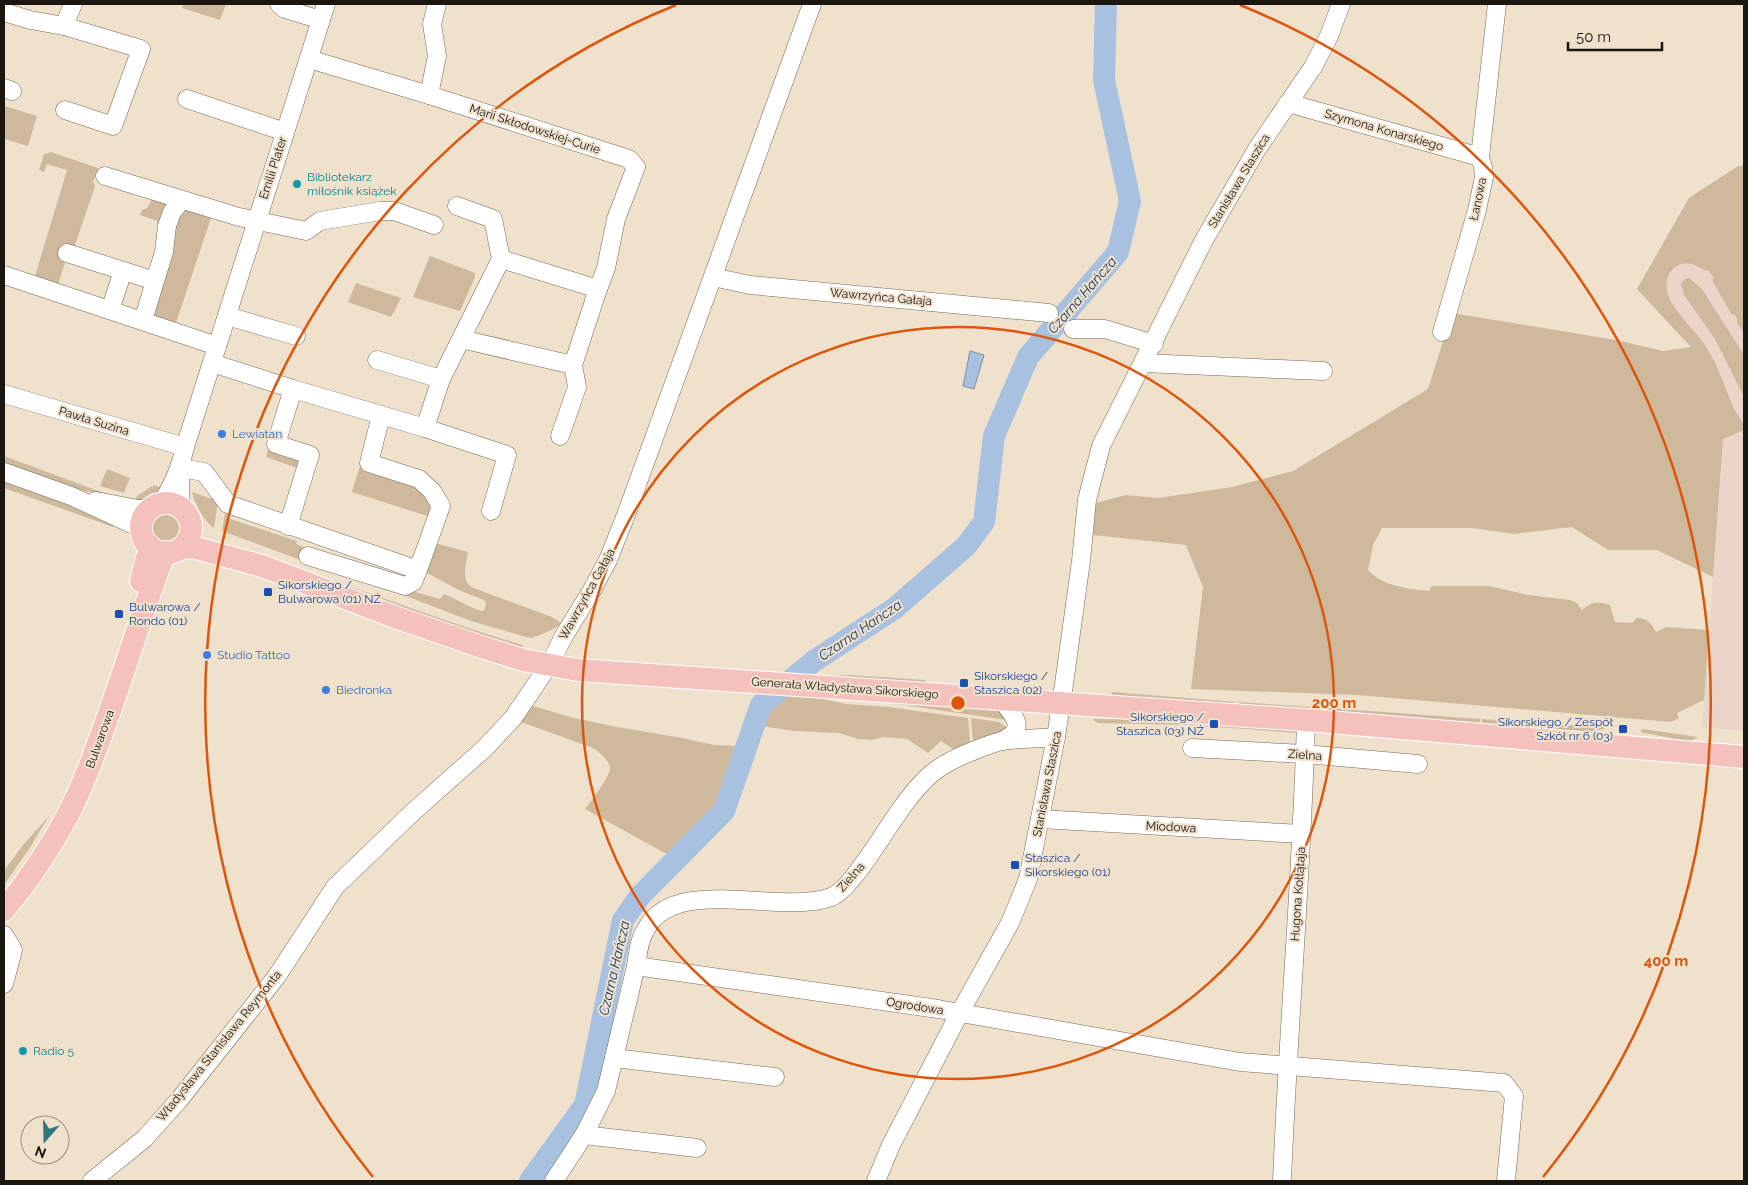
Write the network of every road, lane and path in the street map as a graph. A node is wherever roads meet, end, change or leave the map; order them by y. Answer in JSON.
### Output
{"nodes":[{"id":1,"x":73,"y":4,"type":"edge"},
{"id":2,"x":279,"y":4,"type":"edge"},
{"id":3,"x":437,"y":4,"type":"edge"},
{"id":4,"x":812,"y":4,"type":"edge"},
{"id":5,"x":1341,"y":4,"type":"edge"},
{"id":6,"x":1497,"y":4,"type":"edge"},
{"id":7,"x":4,"y":12,"type":"edge"},
{"id":8,"x":324,"y":12,"type":"edge"},
{"id":9,"x":64,"y":26,"type":"junction"},
{"id":10,"x":309,"y":59,"type":"junction"},
{"id":11,"x":429,"y":95,"type":"junction"},
{"id":12,"x":187,"y":99,"type":"dead end"},
{"id":13,"x":1288,"y":103,"type":"junction"},
{"id":14,"x":65,"y":110,"type":"dead end"},
{"id":15,"x":285,"y":132,"type":"junction"},
{"id":16,"x":1480,"y":157,"type":"junction"},
{"id":17,"x":105,"y":176,"type":"dead end"},
{"id":18,"x":182,"y":201,"type":"junction"},
{"id":19,"x":457,"y":206,"type":"dead end"},
{"id":20,"x":256,"y":221,"type":"junction"},
{"id":21,"x":434,"y":225,"type":"dead end"},
{"id":22,"x":67,"y":253,"type":"dead end"},
{"id":23,"x":500,"y":259,"type":"junction"},
{"id":24,"x":123,"y":271,"type":"junction"},
{"id":25,"x":4,"y":275,"type":"edge"},
{"id":26,"x":713,"y":277,"type":"junction"},
{"id":27,"x":155,"y":281,"type":"junction"},
{"id":28,"x":598,"y":289,"type":"junction"},
{"id":29,"x":110,"y":310,"type":"junction"},
{"id":30,"x":1048,"y":313,"type":"dead end"},
{"id":31,"x":227,"y":316,"type":"junction"},
{"id":32,"x":143,"y":321,"type":"junction"},
{"id":33,"x":1073,"y":329,"type":"dead end"},
{"id":34,"x":1442,"y":332,"type":"dead end"},
{"id":35,"x":296,"y":336,"type":"dead end"},
{"id":36,"x":461,"y":339,"type":"junction"},
{"id":37,"x":1154,"y":344,"type":"junction"},
{"id":38,"x":217,"y":346,"type":"junction"},
{"id":39,"x":377,"y":360,"type":"dead end"},
{"id":40,"x":212,"y":363,"type":"junction"},
{"id":41,"x":1144,"y":363,"type":"junction"},
{"id":42,"x":573,"y":365,"type":"junction"},
{"id":43,"x":1323,"y":371,"type":"dead end"},
{"id":44,"x":441,"y":379,"type":"junction"},
{"id":45,"x":293,"y":389,"type":"junction"},
{"id":46,"x":4,"y":394,"type":"edge"},
{"id":47,"x":381,"y":415,"type":"junction"},
{"id":48,"x":425,"y":428,"type":"junction"},
{"id":49,"x":560,"y":436,"type":"dead end"},
{"id":50,"x":185,"y":447,"type":"junction"},
{"id":51,"x":180,"y":468,"type":"junction"},
{"id":52,"x":4,"y":472,"type":"edge"},
{"id":53,"x":71,"y":496,"type":"junction"},
{"id":54,"x":155,"y":506,"type":"junction"},
{"id":55,"x":491,"y":511,"type":"dead end"},
{"id":56,"x":186,"y":517,"type":"junction"},
{"id":57,"x":288,"y":526,"type":"junction"},
{"id":58,"x":159,"y":545,"type":"junction"},
{"id":59,"x":308,"y":556,"type":"dead end"},
{"id":60,"x":262,"y":566,"type":"junction"},
{"id":61,"x":418,"y":570,"type":"junction"},
{"id":62,"x":549,"y":665,"type":"junction"},
{"id":63,"x":1001,"y":699,"type":"junction"},
{"id":64,"x":1061,"y":703,"type":"junction"},
{"id":65,"x":1306,"y":720,"type":"junction"},
{"id":66,"x":1056,"y":737,"type":"junction"},
{"id":67,"x":1002,"y":741,"type":"junction"},
{"id":68,"x":1192,"y":748,"type":"dead end"},
{"id":69,"x":1305,"y":754,"type":"junction"},
{"id":70,"x":1744,"y":757,"type":"edge"},
{"id":71,"x":1418,"y":764,"type":"dead end"},
{"id":72,"x":414,"y":811,"type":"joint"},
{"id":73,"x":1040,"y":819,"type":"junction"},
{"id":74,"x":1302,"y":834,"type":"junction"},
{"id":75,"x":4,"y":891,"type":"edge"},
{"id":76,"x":4,"y":910,"type":"edge"},
{"id":77,"x":4,"y":935,"type":"edge"},
{"id":78,"x":636,"y":966,"type":"junction"},
{"id":79,"x":4,"y":984,"type":"edge"},
{"id":80,"x":960,"y":1014,"type":"junction"},
{"id":81,"x":614,"y":1058,"type":"junction"},
{"id":82,"x":1286,"y":1067,"type":"junction"},
{"id":83,"x":775,"y":1078,"type":"dead end"},
{"id":84,"x":584,"y":1135,"type":"junction"},
{"id":85,"x":696,"y":1148,"type":"dead end"},
{"id":86,"x":1506,"y":1180,"type":"edge"},
{"id":87,"x":92,"y":1181,"type":"edge"},
{"id":88,"x":554,"y":1181,"type":"edge"},
{"id":89,"x":876,"y":1181,"type":"edge"},
{"id":90,"x":1282,"y":1181,"type":"edge"}],
"edges":[{"from":1,"to":9,"type":"street"},
{"from":2,"to":8,"type":"street","name":"Emilii Plater"},
{"from":3,"to":11,"type":"street"},
{"from":4,"to":26,"type":"street","name":"Wawrzyńca Gałaja"},
{"from":5,"to":13,"type":"street","name":"Stanisława Staszica"},
{"from":6,"to":16,"type":"street","name":"Łanowa"},
{"from":7,"to":9,"type":"street"},
{"from":8,"to":10,"type":"street","name":"Emilii Plater"},
{"from":9,"to":14,"type":"street"},
{"from":10,"to":11,"type":"street","name":"Marii Skłodowskiej-Curie"},
{"from":10,"to":15,"type":"street","name":"Emilii Plater"},
{"from":11,"to":28,"type":"street","name":"Marii Skłodowskiej-Curie"},
{"from":12,"to":15,"type":"street"},
{"from":13,"to":16,"type":"street","name":"Szymona Konarskiego"},
{"from":13,"to":37,"type":"street","name":"Stanisława Staszica"},
{"from":15,"to":20,"type":"street","name":"Emilii Plater"},
{"from":16,"to":34,"type":"street","name":"Łanowa"},
{"from":17,"to":18,"type":"street"},
{"from":18,"to":20,"type":"street"},
{"from":18,"to":27,"type":"street"},
{"from":19,"to":23,"type":"street"},
{"from":20,"to":21,"type":"street"},
{"from":20,"to":31,"type":"street","name":"Emilii Plater"},
{"from":22,"to":24,"type":"street"},
{"from":23,"to":28,"type":"street"},
{"from":23,"to":36,"type":"street"},
{"from":24,"to":27,"type":"street"},
{"from":24,"to":29,"type":"street"},
{"from":25,"to":29,"type":"street"},
{"from":26,"to":30,"type":"street","name":"Wawrzyńca Gałaja"},
{"from":26,"to":62,"type":"street","name":"Wawrzyńca Gałaja"},
{"from":27,"to":32,"type":"street"},
{"from":28,"to":42,"type":"street","name":"Marii Skłodowskiej-Curie"},
{"from":29,"to":32,"type":"street"},
{"from":31,"to":35,"type":"street"},
{"from":31,"to":38,"type":"street","name":"Emilii Plater"},
{"from":32,"to":38,"type":"street"},
{"from":33,"to":37,"type":"street"},
{"from":36,"to":42,"type":"street"},
{"from":36,"to":44,"type":"street"},
{"from":37,"to":41,"type":"street","name":"Stanisława Staszica"},
{"from":38,"to":40,"type":"street","name":"Emilii Plater"},
{"from":39,"to":44,"type":"street"},
{"from":40,"to":45,"type":"street"},
{"from":40,"to":50,"type":"street","name":"Emilii Plater"},
{"from":41,"to":43,"type":"street"},
{"from":41,"to":64,"type":"street","name":"Stanisława Staszica"},
{"from":42,"to":49,"type":"street","name":"Marii Skłodowskiej-Curie"},
{"from":44,"to":48,"type":"street"},
{"from":45,"to":47,"type":"street"},
{"from":45,"to":57,"type":"street"},
{"from":46,"to":50,"type":"street","name":"Pawła Suzina"},
{"from":47,"to":48,"type":"street"},
{"from":47,"to":61,"type":"street"},
{"from":48,"to":55,"type":"street"},
{"from":50,"to":51,"type":"street","name":"Emilii Plater"},
{"from":51,"to":54,"type":"street","name":"Emilii Plater"},
{"from":51,"to":56,"type":"street","name":"Emilii Plater"},
{"from":51,"to":57,"type":"street"},
{"from":52,"to":53,"type":"street","name":"Generała Władysława Sikorskiego"},
{"from":53,"to":54,"type":"street","name":"Generała Władysława Sikorskiego"},
{"from":53,"to":58,"type":"street","name":"Generała Władysława Sikorskiego"},
{"from":54,"to":56,"type":"main road"},
{"from":54,"to":58,"type":"main road"},
{"from":56,"to":58,"type":"main road"},
{"from":56,"to":60,"type":"main road","name":"Generała Władysława Sikorskiego"},
{"from":57,"to":61,"type":"street"},
{"from":58,"to":60,"type":"main road","name":"Generała Władysława Sikorskiego"},
{"from":58,"to":75,"type":"main road","name":"Bulwarowa"},
{"from":58,"to":76,"type":"main road","name":"Bulwarowa"},
{"from":59,"to":61,"type":"street"},
{"from":60,"to":62,"type":"main road","name":"Generała Władysława Sikorskiego"},
{"from":62,"to":63,"type":"main road","name":"Generała Władysława Sikorskiego"},
{"from":62,"to":72,"type":"street","name":"Wawrzyńca Gałaja"},
{"from":63,"to":64,"type":"main road","name":"Generała Władysława Sikorskiego"},
{"from":63,"to":67,"type":"street"},
{"from":64,"to":65,"type":"main road","name":"Generała Władysława Sikorskiego"},
{"from":64,"to":66,"type":"street","name":"Stanisława Staszica"},
{"from":65,"to":69,"type":"street","name":"Hugona Kołłątaja"},
{"from":65,"to":70,"type":"main road","name":"Generała Władysława Sikorskiego"},
{"from":66,"to":67,"type":"street","name":"Zielna"},
{"from":66,"to":73,"type":"street","name":"Stanisława Staszica"},
{"from":67,"to":78,"type":"street","name":"Zielna"},
{"from":68,"to":69,"type":"street","name":"Zielna"},
{"from":69,"to":71,"type":"street","name":"Zielna"},
{"from":69,"to":74,"type":"street","name":"Hugona Kołłątaja"},
{"from":72,"to":87,"type":"street","name":"Władysława Stanisława Reymonta"},
{"from":73,"to":74,"type":"street","name":"Miodowa"},
{"from":73,"to":80,"type":"street","name":"Stanisława Staszica"},
{"from":74,"to":82,"type":"street","name":"Hugona Kołłątaja"},
{"from":77,"to":79,"type":"street"},
{"from":78,"to":80,"type":"street","name":"Ogrodowa"},
{"from":78,"to":81,"type":"street"},
{"from":80,"to":82,"type":"street","name":"Ogrodowa"},
{"from":80,"to":89,"type":"street","name":"Stanisława Staszica"},
{"from":81,"to":83,"type":"street"},
{"from":81,"to":84,"type":"street"},
{"from":82,"to":86,"type":"street"},
{"from":82,"to":90,"type":"street","name":"Hugona Kołłątaja"},
{"from":84,"to":85,"type":"street"},
{"from":84,"to":88,"type":"street"}]}
